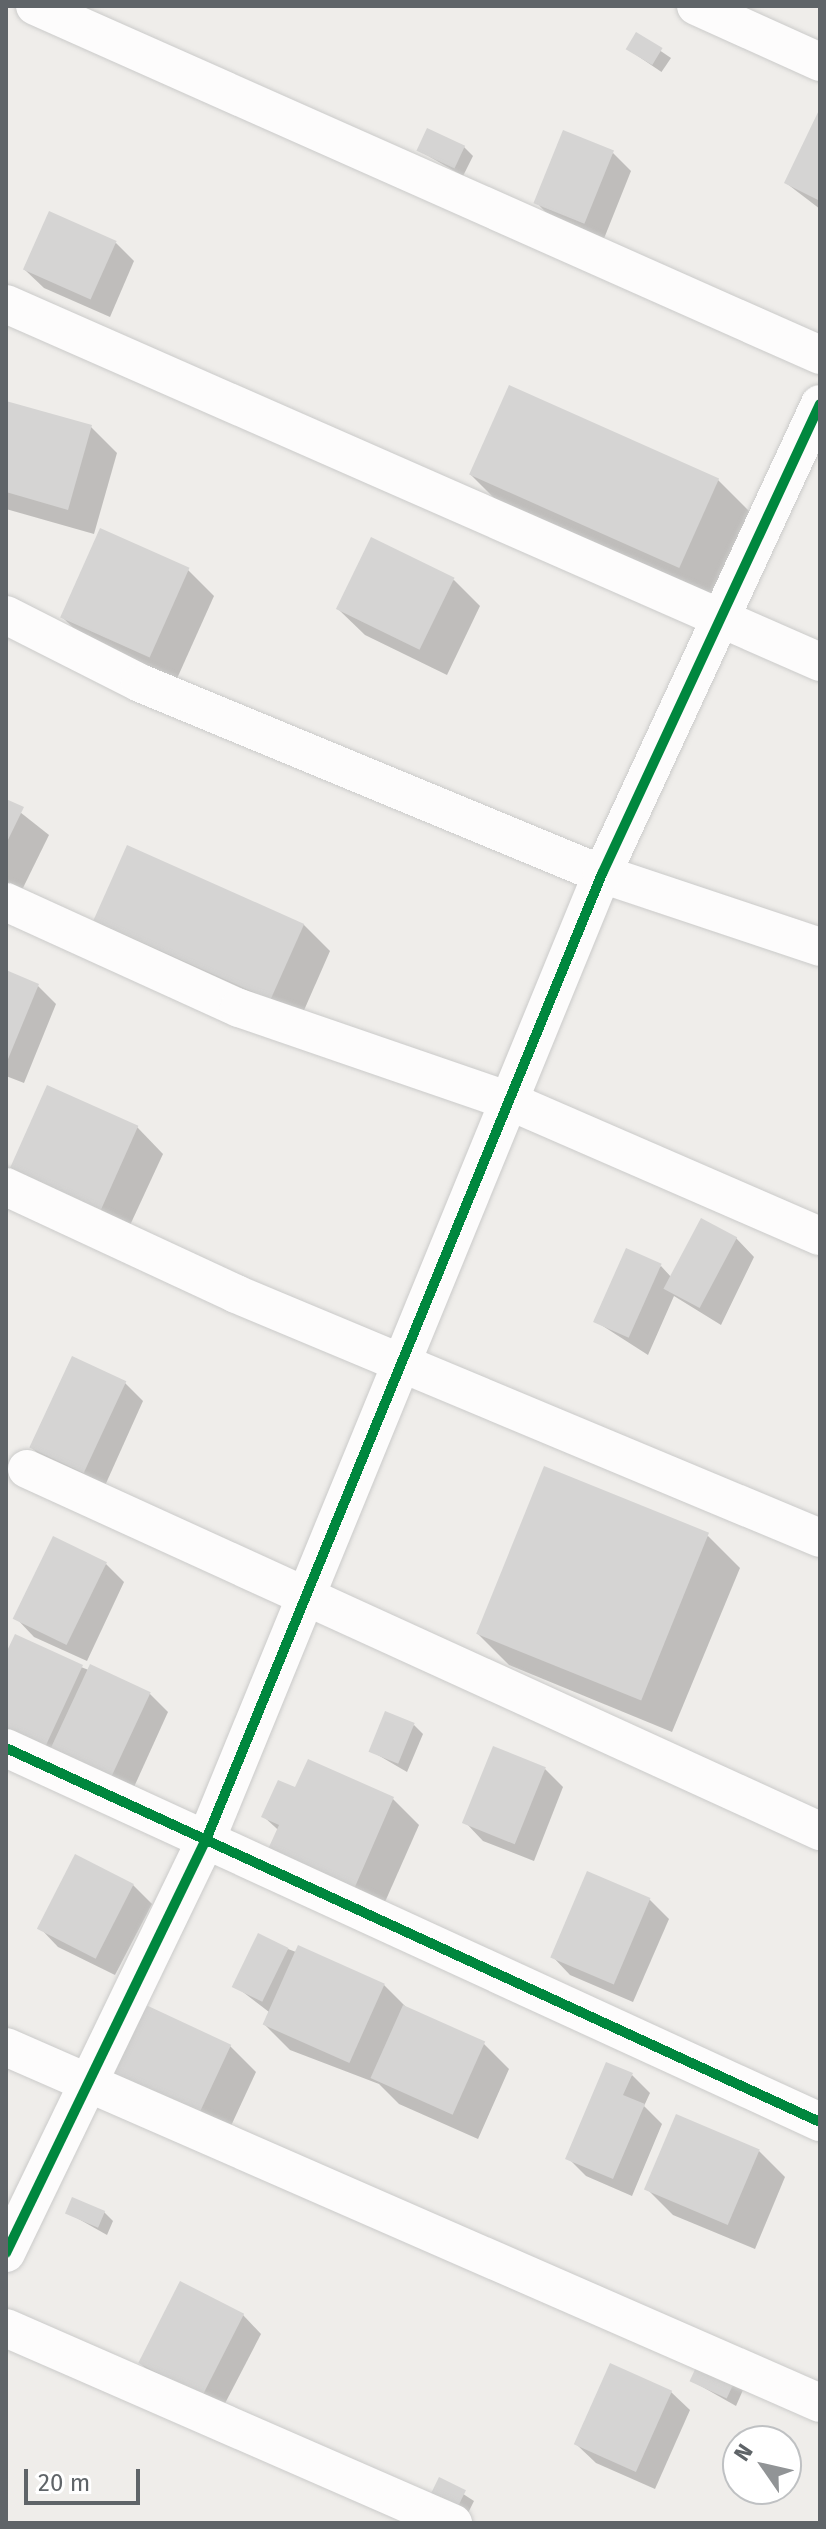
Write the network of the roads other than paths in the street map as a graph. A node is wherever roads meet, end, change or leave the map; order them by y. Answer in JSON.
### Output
{"nodes":[{"id":1,"x":35,"y":6,"type":"edge"},
{"id":2,"x":696,"y":6,"type":"edge"},
{"id":3,"x":820,"y":62,"type":"edge"},
{"id":4,"x":6,"y":304,"type":"edge"},
{"id":5,"x":820,"y":355,"type":"edge"},
{"id":6,"x":820,"y":404,"type":"edge"},
{"id":7,"x":6,"y":615,"type":"edge"},
{"id":8,"x":723,"y":621,"type":"junction"},
{"id":9,"x":820,"y":662,"type":"edge"},
{"id":10,"x":602,"y":874,"type":"junction"},
{"id":11,"x":6,"y":902,"type":"edge"},
{"id":12,"x":820,"y":947,"type":"edge"},
{"id":13,"x":509,"y":1101,"type":"junction"},
{"id":14,"x":6,"y":1187,"type":"edge"},
{"id":15,"x":820,"y":1236,"type":"edge"},
{"id":16,"x":401,"y":1364,"type":"junction"},
{"id":17,"x":27,"y":1469,"type":"dead end"},
{"id":18,"x":820,"y":1538,"type":"edge"},
{"id":19,"x":306,"y":1596,"type":"junction"},
{"id":20,"x":6,"y":1748,"type":"edge"},
{"id":21,"x":820,"y":1831,"type":"edge"},
{"id":22,"x":208,"y":1835,"type":"junction"},
{"id":23,"x":6,"y":2047,"type":"edge"},
{"id":24,"x":88,"y":2083,"type":"junction"},
{"id":25,"x":820,"y":2122,"type":"edge"},
{"id":26,"x":6,"y":2253,"type":"edge"},
{"id":27,"x":6,"y":2328,"type":"edge"},
{"id":28,"x":820,"y":2403,"type":"edge"},
{"id":29,"x":453,"y":2523,"type":"edge"}],
"edges":[{"from":1,"to":5,"type":"street"},
{"from":2,"to":3,"type":"street"},
{"from":4,"to":8,"type":"street"},
{"from":6,"to":8,"type":"street"},
{"from":7,"to":10,"type":"street"},
{"from":8,"to":9,"type":"street"},
{"from":8,"to":10,"type":"street"},
{"from":10,"to":12,"type":"street"},
{"from":10,"to":13,"type":"street"},
{"from":11,"to":13,"type":"street"},
{"from":13,"to":15,"type":"street"},
{"from":13,"to":16,"type":"street"},
{"from":14,"to":16,"type":"street"},
{"from":16,"to":18,"type":"street"},
{"from":16,"to":19,"type":"street"},
{"from":17,"to":19,"type":"street"},
{"from":19,"to":21,"type":"street"},
{"from":19,"to":22,"type":"street"},
{"from":20,"to":22,"type":"street"},
{"from":22,"to":24,"type":"street"},
{"from":22,"to":25,"type":"street"},
{"from":23,"to":24,"type":"street"},
{"from":24,"to":26,"type":"street"},
{"from":24,"to":28,"type":"street"},
{"from":27,"to":29,"type":"street"}]}
